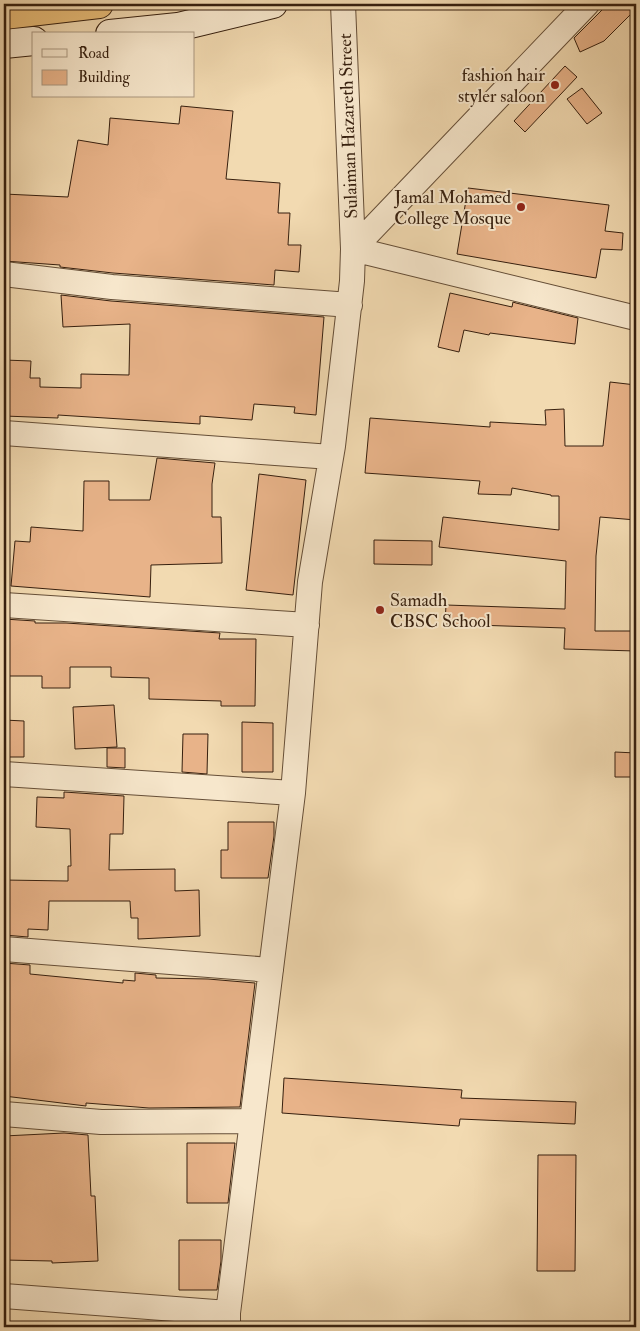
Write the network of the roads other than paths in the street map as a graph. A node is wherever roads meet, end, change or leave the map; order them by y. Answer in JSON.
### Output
{"nodes":[{"id":1,"x":99,"y":4,"type":"edge"},
{"id":2,"x":273,"y":4,"type":"edge"},
{"id":3,"x":343,"y":4,"type":"edge"},
{"id":4,"x":587,"y":4,"type":"edge"},
{"id":5,"x":4,"y":15,"type":"edge"},
{"id":6,"x":129,"y":32,"type":"edge"},
{"id":7,"x":32,"y":41,"type":"edge"},
{"id":8,"x":4,"y":44,"type":"edge"},
{"id":9,"x":353,"y":249,"type":"junction"},
{"id":10,"x":4,"y":274,"type":"edge"},
{"id":11,"x":350,"y":304,"type":"junction"},
{"id":12,"x":636,"y":318,"type":"edge"},
{"id":13,"x":4,"y":433,"type":"edge"},
{"id":14,"x":331,"y":457,"type":"junction"},
{"id":15,"x":4,"y":605,"type":"edge"},
{"id":16,"x":307,"y":625,"type":"junction"},
{"id":17,"x":4,"y":774,"type":"edge"},
{"id":18,"x":293,"y":793,"type":"junction"},
{"id":19,"x":4,"y":949,"type":"edge"},
{"id":20,"x":271,"y":970,"type":"junction"},
{"id":21,"x":4,"y":1114,"type":"edge"},
{"id":22,"x":252,"y":1121,"type":"junction"},
{"id":23,"x":4,"y":1296,"type":"edge"},
{"id":24,"x":228,"y":1320,"type":"edge"}],
"edges":[{"from":1,"to":5,"type":"highway"},
{"from":2,"to":6,"type":"street"},
{"from":3,"to":9,"type":"street","name":"Sulaiman Hazareth Street"},
{"from":4,"to":9,"type":"street"},
{"from":7,"to":8,"type":"street"},
{"from":9,"to":11,"type":"street","name":"Sulaiman Hazareth Street"},
{"from":9,"to":12,"type":"street"},
{"from":10,"to":11,"type":"street"},
{"from":11,"to":14,"type":"street","name":"Sulaiman Hazareth Street"},
{"from":13,"to":14,"type":"street"},
{"from":14,"to":16,"type":"street","name":"Sulaiman Hazareth Street"},
{"from":15,"to":16,"type":"street"},
{"from":16,"to":18,"type":"street","name":"Sulaiman Hazareth Street"},
{"from":17,"to":18,"type":"street"},
{"from":18,"to":20,"type":"street","name":"Sulaiman Hazareth Street"},
{"from":19,"to":20,"type":"street"},
{"from":20,"to":22,"type":"street","name":"Sulaiman Hazareth Street"},
{"from":21,"to":22,"type":"street"},
{"from":22,"to":24,"type":"street","name":"Sulaiman Hazareth Street"},
{"from":23,"to":24,"type":"street"}]}
